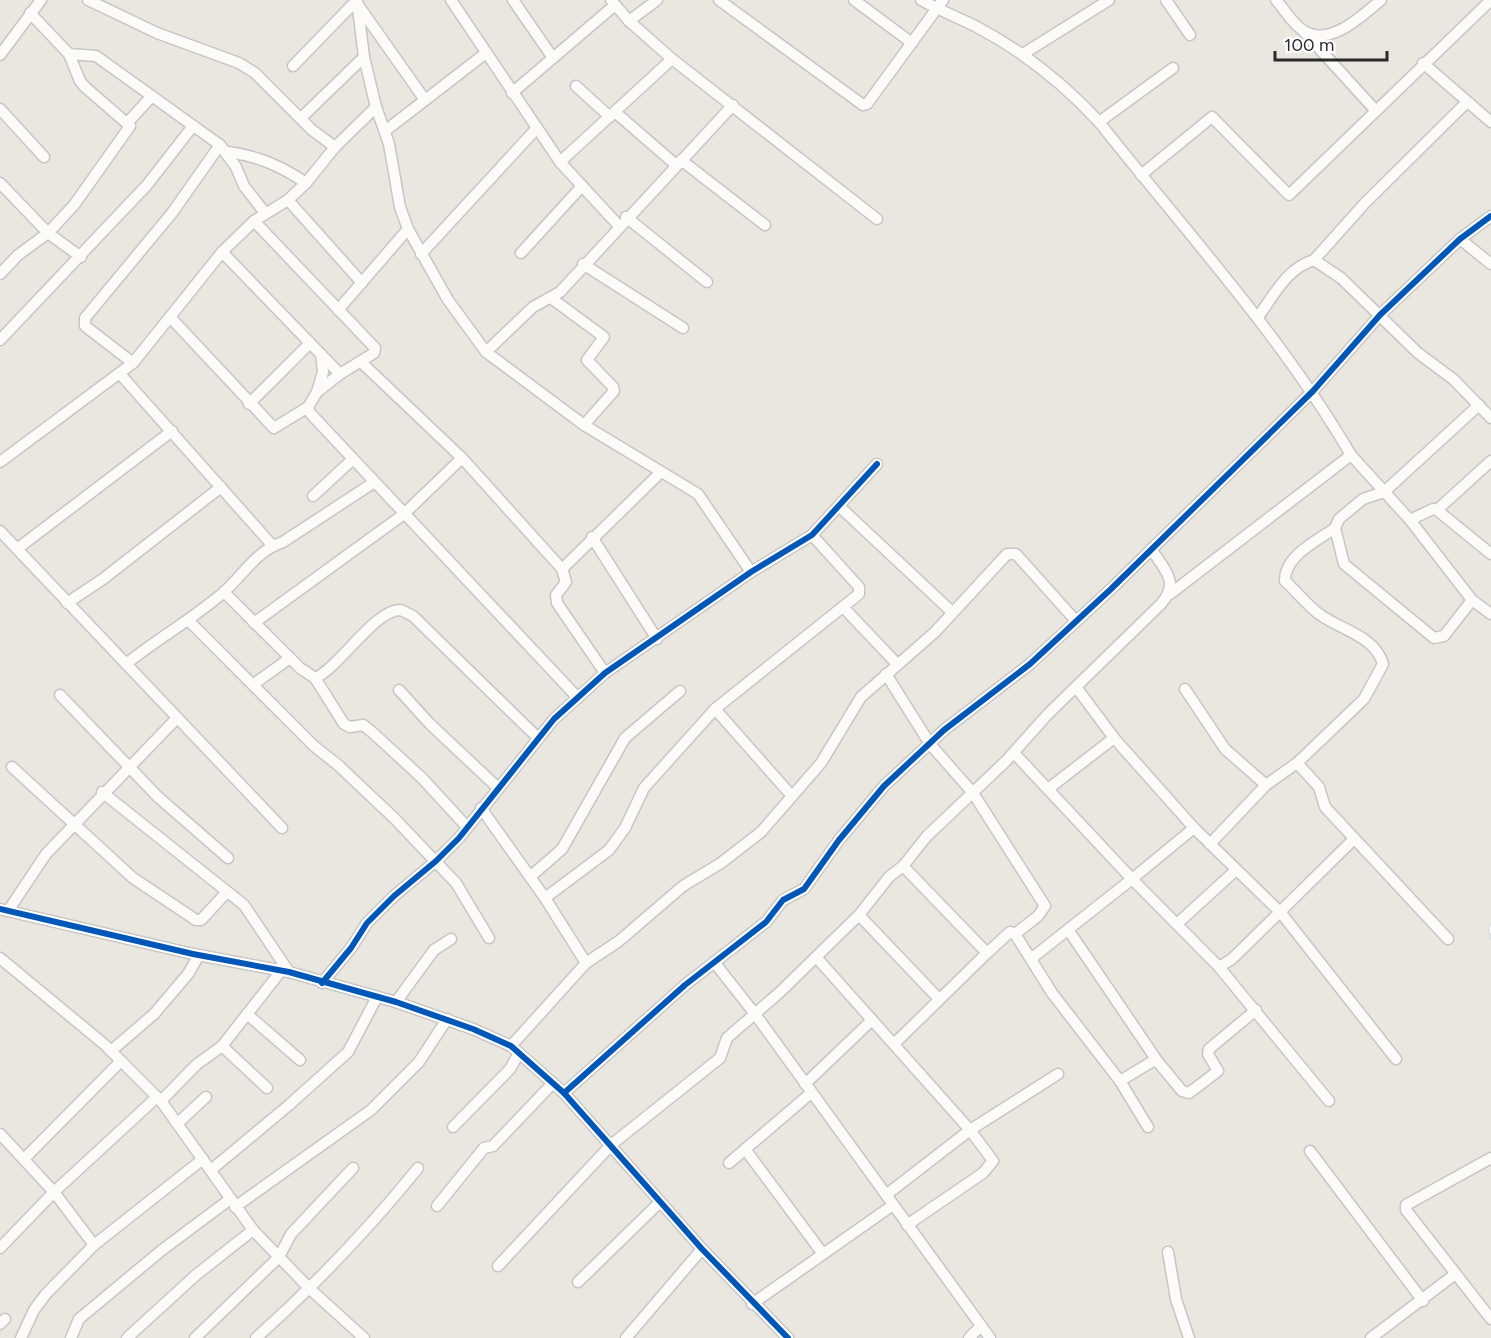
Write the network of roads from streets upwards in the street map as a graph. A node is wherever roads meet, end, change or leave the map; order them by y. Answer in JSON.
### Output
{"nodes":[{"id":1,"x":41,"y":0,"type":"edge"},
{"id":2,"x":88,"y":0,"type":"edge"},
{"id":3,"x":465,"y":0,"type":"edge"},
{"id":4,"x":513,"y":0,"type":"edge"},
{"id":5,"x":657,"y":0,"type":"edge"},
{"id":6,"x":719,"y":0,"type":"edge"},
{"id":7,"x":854,"y":0,"type":"edge"},
{"id":8,"x":921,"y":0,"type":"edge"},
{"id":9,"x":1109,"y":0,"type":"edge"},
{"id":10,"x":1166,"y":0,"type":"edge"},
{"id":11,"x":1276,"y":0,"type":"edge"},
{"id":12,"x":1379,"y":0,"type":"edge"},
{"id":13,"x":1491,"y":0,"type":"edge"},
{"id":14,"x":613,"y":2,"type":"edge"},
{"id":15,"x":452,"y":3,"type":"edge"},
{"id":16,"x":358,"y":4,"type":"junction"},
{"id":17,"x":940,"y":4,"type":"edge"},
{"id":18,"x":30,"y":14,"type":"junction"},
{"id":19,"x":629,"y":21,"type":"junction"},
{"id":20,"x":1302,"y":31,"type":"junction"},
{"id":21,"x":1190,"y":35,"type":"dead end"},
{"id":22,"x":912,"y":43,"type":"junction"},
{"id":23,"x":486,"y":53,"type":"junction"},
{"id":24,"x":69,"y":54,"type":"junction"},
{"id":25,"x":1023,"y":54,"type":"junction"},
{"id":26,"x":0,"y":55,"type":"edge"},
{"id":27,"x":364,"y":57,"type":"junction"},
{"id":28,"x":553,"y":58,"type":"junction"},
{"id":29,"x":672,"y":59,"type":"junction"},
{"id":30,"x":1423,"y":63,"type":"junction"},
{"id":31,"x":292,"y":66,"type":"dead end"},
{"id":32,"x":1173,"y":68,"type":"dead end"},
{"id":33,"x":576,"y":86,"type":"dead end"},
{"id":34,"x":512,"y":93,"type":"junction"},
{"id":35,"x":152,"y":96,"type":"junction"},
{"id":36,"x":424,"y":100,"type":"junction"},
{"id":37,"x":1467,"y":103,"type":"junction"},
{"id":38,"x":733,"y":105,"type":"junction"},
{"id":39,"x":376,"y":107,"type":"junction"},
{"id":40,"x":0,"y":109,"type":"edge"},
{"id":41,"x":1376,"y":111,"type":"junction"},
{"id":42,"x":613,"y":114,"type":"junction"},
{"id":43,"x":301,"y":118,"type":"junction"},
{"id":44,"x":128,"y":122,"type":"junction"},
{"id":45,"x":1099,"y":122,"type":"junction"},
{"id":46,"x":1491,"y":122,"type":"edge"},
{"id":47,"x":193,"y":126,"type":"junction"},
{"id":48,"x":537,"y":128,"type":"junction"},
{"id":49,"x":385,"y":131,"type":"junction"},
{"id":50,"x":335,"y":147,"type":"junction"},
{"id":51,"x":224,"y":148,"type":"junction"},
{"id":52,"x":44,"y":157,"type":"dead end"},
{"id":53,"x":560,"y":162,"type":"junction"},
{"id":54,"x":678,"y":163,"type":"junction"},
{"id":55,"x":1141,"y":175,"type":"junction"},
{"id":56,"x":0,"y":183,"type":"edge"},
{"id":57,"x":306,"y":183,"type":"junction"},
{"id":58,"x":582,"y":186,"type":"junction"},
{"id":59,"x":288,"y":200,"type":"junction"},
{"id":60,"x":266,"y":213,"type":"junction"},
{"id":61,"x":1491,"y":216,"type":"edge"},
{"id":62,"x":877,"y":219,"type":"dead end"},
{"id":63,"x":254,"y":221,"type":"junction"},
{"id":64,"x":622,"y":222,"type":"junction"},
{"id":65,"x":765,"y":225,"type":"dead end"},
{"id":66,"x":408,"y":229,"type":"junction"},
{"id":67,"x":48,"y":233,"type":"junction"},
{"id":68,"x":1460,"y":239,"type":"junction"},
{"id":69,"x":222,"y":252,"type":"junction"},
{"id":70,"x":521,"y":253,"type":"dead end"},
{"id":71,"x":421,"y":254,"type":"junction"},
{"id":72,"x":81,"y":257,"type":"junction"},
{"id":73,"x":1314,"y":260,"type":"junction"},
{"id":74,"x":583,"y":264,"type":"junction"},
{"id":75,"x":1491,"y":264,"type":"edge"},
{"id":76,"x":0,"y":274,"type":"edge"},
{"id":77,"x":707,"y":282,"type":"dead end"},
{"id":78,"x":362,"y":284,"type":"junction"},
{"id":79,"x":551,"y":298,"type":"junction"},
{"id":80,"x":338,"y":310,"type":"junction"},
{"id":81,"x":1380,"y":315,"type":"junction"},
{"id":82,"x":170,"y":317,"type":"junction"},
{"id":83,"x":1258,"y":317,"type":"junction"},
{"id":84,"x":683,"y":328,"type":"dead end"},
{"id":85,"x":0,"y":340,"type":"edge"},
{"id":86,"x":310,"y":343,"type":"junction"},
{"id":87,"x":486,"y":352,"type":"junction"},
{"id":88,"x":321,"y":354,"type":"junction"},
{"id":89,"x":361,"y":362,"type":"junction"},
{"id":90,"x":133,"y":363,"type":"junction"},
{"id":91,"x":120,"y":374,"type":"junction"},
{"id":92,"x":340,"y":374,"type":"junction"},
{"id":93,"x":1313,"y":391,"type":"junction"},
{"id":94,"x":317,"y":392,"type":"junction"},
{"id":95,"x":249,"y":404,"type":"junction"},
{"id":96,"x":1479,"y":405,"type":"junction"},
{"id":97,"x":308,"y":407,"type":"junction"},
{"id":98,"x":1491,"y":418,"type":"edge"},
{"id":99,"x":584,"y":424,"type":"junction"},
{"id":100,"x":172,"y":431,"type":"junction"},
{"id":101,"x":1352,"y":455,"type":"junction"},
{"id":102,"x":462,"y":458,"type":"junction"},
{"id":103,"x":352,"y":460,"type":"junction"},
{"id":104,"x":1491,"y":461,"type":"edge"},
{"id":105,"x":0,"y":462,"type":"edge"},
{"id":106,"x":877,"y":464,"type":"dead end"},
{"id":107,"x":660,"y":473,"type":"junction"},
{"id":108,"x":373,"y":483,"type":"junction"},
{"id":109,"x":221,"y":487,"type":"junction"},
{"id":110,"x":1384,"y":492,"type":"junction"},
{"id":111,"x":314,"y":496,"type":"dead end"},
{"id":112,"x":840,"y":507,"type":"junction"},
{"id":113,"x":1437,"y":510,"type":"junction"},
{"id":114,"x":404,"y":514,"type":"junction"},
{"id":115,"x":1410,"y":520,"type":"junction"},
{"id":116,"x":1335,"y":528,"type":"junction"},
{"id":117,"x":0,"y":531,"type":"edge"},
{"id":118,"x":812,"y":535,"type":"junction"},
{"id":119,"x":592,"y":537,"type":"junction"},
{"id":120,"x":272,"y":545,"type":"junction"},
{"id":121,"x":17,"y":549,"type":"junction"},
{"id":122,"x":1151,"y":549,"type":"junction"},
{"id":123,"x":1491,"y":554,"type":"edge"},
{"id":124,"x":562,"y":570,"type":"junction"},
{"id":125,"x":751,"y":572,"type":"junction"},
{"id":126,"x":224,"y":592,"type":"junction"},
{"id":127,"x":1170,"y":594,"type":"junction"},
{"id":128,"x":1473,"y":600,"type":"junction"},
{"id":129,"x":67,"y":603,"type":"junction"},
{"id":130,"x":843,"y":607,"type":"junction"},
{"id":131,"x":952,"y":612,"type":"junction"},
{"id":132,"x":1491,"y":614,"type":"edge"},
{"id":133,"x":188,"y":620,"type":"junction"},
{"id":134,"x":1076,"y":621,"type":"junction"},
{"id":135,"x":254,"y":623,"type":"junction"},
{"id":136,"x":657,"y":639,"type":"junction"},
{"id":137,"x":290,"y":658,"type":"junction"},
{"id":138,"x":126,"y":664,"type":"junction"},
{"id":139,"x":897,"y":664,"type":"junction"},
{"id":140,"x":605,"y":673,"type":"junction"},
{"id":141,"x":886,"y":674,"type":"junction"},
{"id":142,"x":315,"y":678,"type":"junction"},
{"id":143,"x":254,"y":684,"type":"junction"},
{"id":144,"x":1076,"y":687,"type":"junction"},
{"id":145,"x":1185,"y":689,"type":"dead end"},
{"id":146,"x":399,"y":690,"type":"dead end"},
{"id":147,"x":680,"y":691,"type":"dead end"},
{"id":148,"x":60,"y":695,"type":"dead end"},
{"id":149,"x":578,"y":698,"type":"junction"},
{"id":150,"x":715,"y":709,"type":"junction"},
{"id":151,"x":177,"y":718,"type":"junction"},
{"id":152,"x":537,"y":738,"type":"junction"},
{"id":153,"x":1114,"y":738,"type":"junction"},
{"id":154,"x":930,"y":744,"type":"junction"},
{"id":155,"x":1014,"y":753,"type":"junction"},
{"id":156,"x":1297,"y":763,"type":"junction"},
{"id":157,"x":128,"y":766,"type":"junction"},
{"id":158,"x":12,"y":767,"type":"dead end"},
{"id":159,"x":1266,"y":785,"type":"junction"},
{"id":160,"x":498,"y":788,"type":"junction"},
{"id":161,"x":1048,"y":789,"type":"junction"},
{"id":162,"x":102,"y":792,"type":"junction"},
{"id":163,"x":973,"y":793,"type":"junction"},
{"id":164,"x":791,"y":795,"type":"junction"},
{"id":165,"x":481,"y":808,"type":"junction"},
{"id":166,"x":73,"y":825,"type":"junction"},
{"id":167,"x":466,"y":827,"type":"junction"},
{"id":168,"x":282,"y":828,"type":"dead end"},
{"id":169,"x":1194,"y":828,"type":"junction"},
{"id":170,"x":1354,"y":839,"type":"junction"},
{"id":171,"x":1210,"y":844,"type":"junction"},
{"id":172,"x":228,"y":858,"type":"dead end"},
{"id":173,"x":436,"y":861,"type":"junction"},
{"id":174,"x":903,"y":866,"type":"junction"},
{"id":175,"x":1236,"y":870,"type":"junction"},
{"id":176,"x":530,"y":877,"type":"junction"},
{"id":177,"x":1132,"y":879,"type":"junction"},
{"id":178,"x":227,"y":892,"type":"junction"},
{"id":179,"x":545,"y":898,"type":"junction"},
{"id":180,"x":4,"y":910,"type":"edge"},
{"id":181,"x":1281,"y":913,"type":"junction"},
{"id":182,"x":859,"y":915,"type":"junction"},
{"id":183,"x":1178,"y":923,"type":"junction"},
{"id":184,"x":1069,"y":931,"type":"junction"},
{"id":185,"x":1015,"y":934,"type":"junction"},
{"id":186,"x":489,"y":938,"type":"dead end"},
{"id":187,"x":451,"y":939,"type":"dead end"},
{"id":188,"x":1448,"y":939,"type":"dead end"},
{"id":189,"x":987,"y":952,"type":"junction"},
{"id":190,"x":199,"y":955,"type":"junction"},
{"id":191,"x":816,"y":957,"type":"junction"},
{"id":192,"x":0,"y":958,"type":"edge"},
{"id":193,"x":1032,"y":958,"type":"junction"},
{"id":194,"x":714,"y":962,"type":"junction"},
{"id":195,"x":586,"y":963,"type":"junction"},
{"id":196,"x":1219,"y":967,"type":"junction"},
{"id":197,"x":285,"y":972,"type":"junction"},
{"id":198,"x":322,"y":982,"type":"junction"},
{"id":199,"x":377,"y":997,"type":"junction"},
{"id":200,"x":939,"y":999,"type":"junction"},
{"id":201,"x":396,"y":1002,"type":"junction"},
{"id":202,"x":1256,"y":1010,"type":"junction"},
{"id":203,"x":247,"y":1014,"type":"junction"},
{"id":204,"x":755,"y":1014,"type":"junction"},
{"id":205,"x":447,"y":1020,"type":"junction"},
{"id":206,"x":872,"y":1020,"type":"junction"},
{"id":207,"x":894,"y":1044,"type":"junction"},
{"id":208,"x":222,"y":1046,"type":"junction"},
{"id":209,"x":515,"y":1049,"type":"junction"},
{"id":210,"x":111,"y":1051,"type":"junction"},
{"id":211,"x":1396,"y":1059,"type":"dead end"},
{"id":212,"x":300,"y":1060,"type":"dead end"},
{"id":213,"x":121,"y":1061,"type":"junction"},
{"id":214,"x":1158,"y":1062,"type":"junction"},
{"id":215,"x":1058,"y":1074,"type":"dead end"},
{"id":216,"x":1120,"y":1081,"type":"junction"},
{"id":217,"x":552,"y":1083,"type":"junction"},
{"id":218,"x":267,"y":1088,"type":"dead end"},
{"id":219,"x":808,"y":1088,"type":"junction"},
{"id":220,"x":564,"y":1093,"type":"junction"},
{"id":221,"x":206,"y":1097,"type":"dead end"},
{"id":222,"x":159,"y":1099,"type":"junction"},
{"id":223,"x":1329,"y":1101,"type":"dead end"},
{"id":224,"x":179,"y":1122,"type":"junction"},
{"id":225,"x":453,"y":1127,"type":"dead end"},
{"id":226,"x":1148,"y":1127,"type":"dead end"},
{"id":227,"x":970,"y":1130,"type":"junction"},
{"id":228,"x":0,"y":1134,"type":"edge"},
{"id":229,"x":611,"y":1145,"type":"junction"},
{"id":230,"x":745,"y":1149,"type":"junction"},
{"id":231,"x":1310,"y":1151,"type":"dead end"},
{"id":232,"x":1491,"y":1158,"type":"edge"},
{"id":233,"x":24,"y":1159,"type":"junction"},
{"id":234,"x":203,"y":1159,"type":"junction"},
{"id":235,"x":729,"y":1163,"type":"dead end"},
{"id":236,"x":353,"y":1168,"type":"dead end"},
{"id":237,"x":418,"y":1168,"type":"dead end"},
{"id":238,"x":211,"y":1170,"type":"junction"},
{"id":239,"x":54,"y":1192,"type":"junction"},
{"id":240,"x":886,"y":1195,"type":"junction"},
{"id":241,"x":660,"y":1202,"type":"junction"},
{"id":242,"x":232,"y":1203,"type":"junction"},
{"id":243,"x":893,"y":1205,"type":"junction"},
{"id":244,"x":437,"y":1206,"type":"dead end"},
{"id":245,"x":907,"y":1225,"type":"junction"},
{"id":246,"x":253,"y":1230,"type":"junction"},
{"id":247,"x":94,"y":1245,"type":"junction"},
{"id":248,"x":0,"y":1248,"type":"edge"},
{"id":249,"x":702,"y":1249,"type":"junction"},
{"id":250,"x":1168,"y":1252,"type":"dead end"},
{"id":251,"x":823,"y":1254,"type":"junction"},
{"id":252,"x":279,"y":1257,"type":"junction"},
{"id":253,"x":498,"y":1266,"type":"dead end"},
{"id":254,"x":1454,"y":1275,"type":"junction"},
{"id":255,"x":578,"y":1282,"type":"dead end"},
{"id":256,"x":310,"y":1289,"type":"junction"},
{"id":257,"x":1423,"y":1301,"type":"junction"},
{"id":258,"x":752,"y":1304,"type":"junction"},
{"id":259,"x":1491,"y":1319,"type":"edge"},
{"id":260,"x":981,"y":1326,"type":"junction"},
{"id":261,"x":21,"y":1338,"type":"edge"},
{"id":262,"x":71,"y":1338,"type":"edge"},
{"id":263,"x":127,"y":1338,"type":"edge"},
{"id":264,"x":195,"y":1338,"type":"edge"},
{"id":265,"x":256,"y":1338,"type":"edge"},
{"id":266,"x":364,"y":1338,"type":"edge"},
{"id":267,"x":626,"y":1338,"type":"edge"},
{"id":268,"x":788,"y":1338,"type":"edge"},
{"id":269,"x":969,"y":1338,"type":"edge"},
{"id":270,"x":990,"y":1338,"type":"edge"},
{"id":271,"x":1189,"y":1338,"type":"edge"},
{"id":272,"x":1371,"y":1338,"type":"edge"}],
"edges":[{"from":1,"to":18,"type":"street"},
{"from":2,"to":43,"type":"street"},
{"from":3,"to":15,"type":"street"},
{"from":4,"to":28,"type":"street"},
{"from":5,"to":19,"type":"street"},
{"from":6,"to":22,"type":"street"},
{"from":7,"to":22,"type":"street"},
{"from":8,"to":17,"type":"street"},
{"from":9,"to":25,"type":"street"},
{"from":10,"to":21,"type":"street"},
{"from":11,"to":20,"type":"street"},
{"from":12,"to":20,"type":"street"},
{"from":13,"to":30,"type":"street"},
{"from":14,"to":19,"type":"street"},
{"from":14,"to":28,"type":"street"},
{"from":15,"to":23,"type":"street"},
{"from":16,"to":27,"type":"street"},
{"from":16,"to":31,"type":"street"},
{"from":16,"to":36,"type":"street"},
{"from":17,"to":22,"type":"street"},
{"from":17,"to":25,"type":"street"},
{"from":18,"to":24,"type":"street"},
{"from":18,"to":26,"type":"street"},
{"from":19,"to":29,"type":"street"},
{"from":20,"to":41,"type":"street"},
{"from":23,"to":34,"type":"street"},
{"from":23,"to":36,"type":"street"},
{"from":24,"to":35,"type":"street"},
{"from":24,"to":44,"type":"street"},
{"from":25,"to":45,"type":"street"},
{"from":27,"to":39,"type":"street"},
{"from":27,"to":43,"type":"street"},
{"from":28,"to":34,"type":"street"},
{"from":29,"to":38,"type":"street"},
{"from":29,"to":42,"type":"street"},
{"from":30,"to":37,"type":"street"},
{"from":30,"to":41,"type":"street"},
{"from":32,"to":45,"type":"street"},
{"from":33,"to":42,"type":"street"},
{"from":34,"to":48,"type":"street"},
{"from":35,"to":44,"type":"street"},
{"from":35,"to":47,"type":"street"},
{"from":36,"to":49,"type":"street"},
{"from":37,"to":46,"type":"street"},
{"from":37,"to":73,"type":"street"},
{"from":38,"to":54,"type":"street"},
{"from":38,"to":62,"type":"street"},
{"from":39,"to":49,"type":"street"},
{"from":39,"to":50,"type":"street"},
{"from":40,"to":52,"type":"street"},
{"from":41,"to":55,"type":"street"},
{"from":42,"to":53,"type":"street"},
{"from":42,"to":54,"type":"street"},
{"from":43,"to":50,"type":"street"},
{"from":44,"to":67,"type":"street"},
{"from":45,"to":55,"type":"street"},
{"from":47,"to":51,"type":"street"},
{"from":47,"to":72,"type":"street"},
{"from":48,"to":53,"type":"street"},
{"from":48,"to":71,"type":"street"},
{"from":49,"to":66,"type":"street"},
{"from":50,"to":57,"type":"street"},
{"from":51,"to":57,"type":"street"},
{"from":51,"to":60,"type":"street"},
{"from":51,"to":90,"type":"street"},
{"from":53,"to":58,"type":"street"},
{"from":54,"to":64,"type":"street"},
{"from":54,"to":65,"type":"street"},
{"from":55,"to":83,"type":"street"},
{"from":56,"to":67,"type":"street"},
{"from":57,"to":59,"type":"street"},
{"from":58,"to":64,"type":"street"},
{"from":58,"to":70,"type":"street"},
{"from":59,"to":60,"type":"street"},
{"from":59,"to":78,"type":"street"},
{"from":60,"to":63,"type":"street"},
{"from":61,"to":68,"type":"street"},
{"from":63,"to":69,"type":"street"},
{"from":63,"to":80,"type":"street"},
{"from":64,"to":74,"type":"street"},
{"from":64,"to":77,"type":"street"},
{"from":66,"to":71,"type":"street"},
{"from":66,"to":78,"type":"street"},
{"from":67,"to":72,"type":"street"},
{"from":67,"to":76,"type":"street"},
{"from":68,"to":75,"type":"street"},
{"from":68,"to":81,"type":"street"},
{"from":69,"to":82,"type":"street"},
{"from":69,"to":86,"type":"street"},
{"from":71,"to":87,"type":"street"},
{"from":72,"to":85,"type":"street"},
{"from":73,"to":81,"type":"street"},
{"from":73,"to":83,"type":"street"},
{"from":74,"to":79,"type":"street"},
{"from":74,"to":84,"type":"street"},
{"from":78,"to":80,"type":"street"},
{"from":79,"to":87,"type":"street"},
{"from":79,"to":99,"type":"street"},
{"from":80,"to":89,"type":"street"},
{"from":81,"to":93,"type":"street"},
{"from":81,"to":96,"type":"street"},
{"from":82,"to":90,"type":"street"},
{"from":82,"to":95,"type":"street"},
{"from":83,"to":93,"type":"street"},
{"from":86,"to":88,"type":"street"},
{"from":86,"to":95,"type":"street"},
{"from":87,"to":99,"type":"street"},
{"from":88,"to":92,"type":"street"},
{"from":88,"to":94,"type":"street"},
{"from":89,"to":92,"type":"street"},
{"from":89,"to":102,"type":"street"},
{"from":90,"to":91,"type":"street"},
{"from":91,"to":100,"type":"street"},
{"from":91,"to":105,"type":"street"},
{"from":92,"to":94,"type":"street"},
{"from":93,"to":101,"type":"street"},
{"from":93,"to":122,"type":"street"},
{"from":94,"to":97,"type":"street"},
{"from":95,"to":97,"type":"street"},
{"from":96,"to":98,"type":"street"},
{"from":96,"to":110,"type":"street"},
{"from":97,"to":103,"type":"street"},
{"from":99,"to":107,"type":"street"},
{"from":100,"to":109,"type":"street"},
{"from":100,"to":121,"type":"street"},
{"from":101,"to":110,"type":"street"},
{"from":101,"to":127,"type":"street"},
{"from":102,"to":114,"type":"street"},
{"from":102,"to":124,"type":"street"},
{"from":103,"to":108,"type":"street"},
{"from":103,"to":111,"type":"street"},
{"from":104,"to":113,"type":"street"},
{"from":106,"to":112,"type":"street"},
{"from":107,"to":119,"type":"street"},
{"from":107,"to":125,"type":"street"},
{"from":108,"to":114,"type":"street"},
{"from":108,"to":120,"type":"street"},
{"from":109,"to":120,"type":"street"},
{"from":109,"to":129,"type":"street"},
{"from":110,"to":115,"type":"street"},
{"from":110,"to":116,"type":"street"},
{"from":112,"to":118,"type":"street"},
{"from":112,"to":131,"type":"street"},
{"from":113,"to":115,"type":"street"},
{"from":113,"to":123,"type":"street"},
{"from":114,"to":135,"type":"street"},
{"from":114,"to":149,"type":"street"},
{"from":115,"to":128,"type":"street"},
{"from":116,"to":128,"type":"street"},
{"from":116,"to":156,"type":"street"},
{"from":117,"to":121,"type":"street"},
{"from":118,"to":125,"type":"street"},
{"from":118,"to":130,"type":"street"},
{"from":119,"to":124,"type":"street"},
{"from":119,"to":136,"type":"street"},
{"from":120,"to":126,"type":"street"},
{"from":121,"to":129,"type":"street"},
{"from":122,"to":127,"type":"street"},
{"from":122,"to":134,"type":"street"},
{"from":124,"to":140,"type":"street"},
{"from":125,"to":136,"type":"street"},
{"from":126,"to":133,"type":"street"},
{"from":126,"to":135,"type":"street"},
{"from":127,"to":144,"type":"street"},
{"from":128,"to":132,"type":"street"},
{"from":129,"to":138,"type":"street"},
{"from":130,"to":139,"type":"street"},
{"from":130,"to":150,"type":"street"},
{"from":131,"to":134,"type":"street"},
{"from":131,"to":139,"type":"street"},
{"from":133,"to":138,"type":"street"},
{"from":133,"to":143,"type":"street"},
{"from":134,"to":154,"type":"street"},
{"from":135,"to":137,"type":"street"},
{"from":136,"to":140,"type":"street"},
{"from":137,"to":142,"type":"street"},
{"from":137,"to":143,"type":"street"},
{"from":138,"to":151,"type":"street"},
{"from":139,"to":141,"type":"street"},
{"from":140,"to":149,"type":"street"},
{"from":141,"to":154,"type":"street"},
{"from":141,"to":164,"type":"street"},
{"from":142,"to":152,"type":"street"},
{"from":142,"to":167,"type":"street"},
{"from":143,"to":173,"type":"street"},
{"from":144,"to":153,"type":"street"},
{"from":144,"to":155,"type":"street"},
{"from":145,"to":159,"type":"street"},
{"from":146,"to":160,"type":"street"},
{"from":147,"to":176,"type":"street"},
{"from":148,"to":157,"type":"street"},
{"from":149,"to":152,"type":"street"},
{"from":150,"to":164,"type":"street"},
{"from":150,"to":179,"type":"street"},
{"from":151,"to":157,"type":"street"},
{"from":151,"to":168,"type":"street"},
{"from":152,"to":160,"type":"street"},
{"from":153,"to":161,"type":"street"},
{"from":153,"to":169,"type":"street"},
{"from":154,"to":163,"type":"street"},
{"from":154,"to":194,"type":"street"},
{"from":155,"to":161,"type":"street"},
{"from":155,"to":163,"type":"street"},
{"from":156,"to":159,"type":"street"},
{"from":156,"to":170,"type":"street"},
{"from":157,"to":162,"type":"street"},
{"from":157,"to":172,"type":"street"},
{"from":158,"to":166,"type":"street"},
{"from":159,"to":171,"type":"street"},
{"from":160,"to":165,"type":"street"},
{"from":161,"to":177,"type":"street"},
{"from":162,"to":166,"type":"street"},
{"from":162,"to":178,"type":"street"},
{"from":163,"to":174,"type":"street"},
{"from":163,"to":185,"type":"street"},
{"from":164,"to":195,"type":"street"},
{"from":165,"to":167,"type":"street"},
{"from":165,"to":176,"type":"street"},
{"from":166,"to":178,"type":"street"},
{"from":166,"to":180,"type":"street"},
{"from":167,"to":173,"type":"street"},
{"from":169,"to":171,"type":"street"},
{"from":169,"to":177,"type":"street"},
{"from":170,"to":181,"type":"street"},
{"from":170,"to":188,"type":"street"},
{"from":171,"to":175,"type":"street"},
{"from":173,"to":186,"type":"street"},
{"from":173,"to":198,"type":"street"},
{"from":174,"to":182,"type":"street"},
{"from":174,"to":189,"type":"street"},
{"from":175,"to":181,"type":"street"},
{"from":175,"to":183,"type":"street"},
{"from":176,"to":179,"type":"street"},
{"from":177,"to":183,"type":"street"},
{"from":177,"to":184,"type":"street"},
{"from":178,"to":197,"type":"street"},
{"from":179,"to":195,"type":"street"},
{"from":180,"to":190,"type":"street"},
{"from":181,"to":196,"type":"street"},
{"from":181,"to":211,"type":"street"},
{"from":182,"to":191,"type":"street"},
{"from":182,"to":200,"type":"street"},
{"from":183,"to":196,"type":"street"},
{"from":184,"to":193,"type":"street"},
{"from":184,"to":214,"type":"street"},
{"from":185,"to":189,"type":"street"},
{"from":185,"to":193,"type":"street"},
{"from":187,"to":201,"type":"street"},
{"from":189,"to":200,"type":"street"},
{"from":190,"to":197,"type":"street"},
{"from":190,"to":210,"type":"street"},
{"from":191,"to":204,"type":"street"},
{"from":191,"to":206,"type":"street"},
{"from":192,"to":210,"type":"street"},
{"from":193,"to":216,"type":"street"},
{"from":194,"to":204,"type":"street"},
{"from":194,"to":220,"type":"street"},
{"from":195,"to":209,"type":"street"},
{"from":196,"to":202,"type":"street"},
{"from":197,"to":198,"type":"street"},
{"from":197,"to":203,"type":"street"},
{"from":198,"to":199,"type":"street"},
{"from":199,"to":201,"type":"street"},
{"from":199,"to":238,"type":"street"},
{"from":200,"to":207,"type":"street"},
{"from":201,"to":205,"type":"street"},
{"from":202,"to":214,"type":"street"},
{"from":202,"to":223,"type":"street"},
{"from":203,"to":208,"type":"street"},
{"from":203,"to":212,"type":"street"},
{"from":204,"to":219,"type":"street"},
{"from":204,"to":229,"type":"street"},
{"from":205,"to":209,"type":"street"},
{"from":205,"to":242,"type":"street"},
{"from":206,"to":207,"type":"street"},
{"from":206,"to":219,"type":"street"},
{"from":207,"to":227,"type":"street"},
{"from":208,"to":218,"type":"street"},
{"from":208,"to":222,"type":"street"},
{"from":209,"to":217,"type":"street"},
{"from":209,"to":225,"type":"street"},
{"from":210,"to":213,"type":"street"},
{"from":213,"to":222,"type":"street"},
{"from":213,"to":233,"type":"street"},
{"from":214,"to":216,"type":"street"},
{"from":215,"to":227,"type":"street"},
{"from":216,"to":226,"type":"street"},
{"from":217,"to":220,"type":"street"},
{"from":217,"to":244,"type":"street"},
{"from":219,"to":230,"type":"street"},
{"from":219,"to":240,"type":"street"},
{"from":220,"to":229,"type":"street"},
{"from":221,"to":224,"type":"street"},
{"from":222,"to":224,"type":"street"},
{"from":222,"to":239,"type":"street"},
{"from":224,"to":234,"type":"street"},
{"from":227,"to":240,"type":"street"},
{"from":227,"to":245,"type":"street"},
{"from":228,"to":233,"type":"street"},
{"from":229,"to":241,"type":"street"},
{"from":229,"to":253,"type":"street"},
{"from":230,"to":235,"type":"street"},
{"from":230,"to":251,"type":"street"},
{"from":231,"to":257,"type":"street"},
{"from":232,"to":254,"type":"street"},
{"from":233,"to":239,"type":"street"},
{"from":234,"to":238,"type":"street"},
{"from":234,"to":247,"type":"street"},
{"from":236,"to":252,"type":"street"},
{"from":237,"to":256,"type":"street"},
{"from":238,"to":242,"type":"street"},
{"from":239,"to":247,"type":"street"},
{"from":239,"to":248,"type":"street"},
{"from":240,"to":243,"type":"street"},
{"from":241,"to":249,"type":"street"},
{"from":241,"to":255,"type":"street"},
{"from":242,"to":246,"type":"street"},
{"from":242,"to":262,"type":"street"},
{"from":243,"to":245,"type":"street"},
{"from":243,"to":251,"type":"street"},
{"from":245,"to":260,"type":"street"},
{"from":246,"to":252,"type":"street"},
{"from":246,"to":263,"type":"street"},
{"from":247,"to":261,"type":"street"},
{"from":249,"to":258,"type":"street"},
{"from":249,"to":267,"type":"street"},
{"from":250,"to":271,"type":"street"},
{"from":251,"to":258,"type":"street"},
{"from":252,"to":256,"type":"street"},
{"from":252,"to":264,"type":"street"},
{"from":254,"to":257,"type":"street"},
{"from":254,"to":259,"type":"street"},
{"from":256,"to":265,"type":"street"},
{"from":256,"to":266,"type":"street"},
{"from":257,"to":272,"type":"street"},
{"from":258,"to":268,"type":"street"},
{"from":260,"to":269,"type":"street"},
{"from":260,"to":270,"type":"street"}]}
